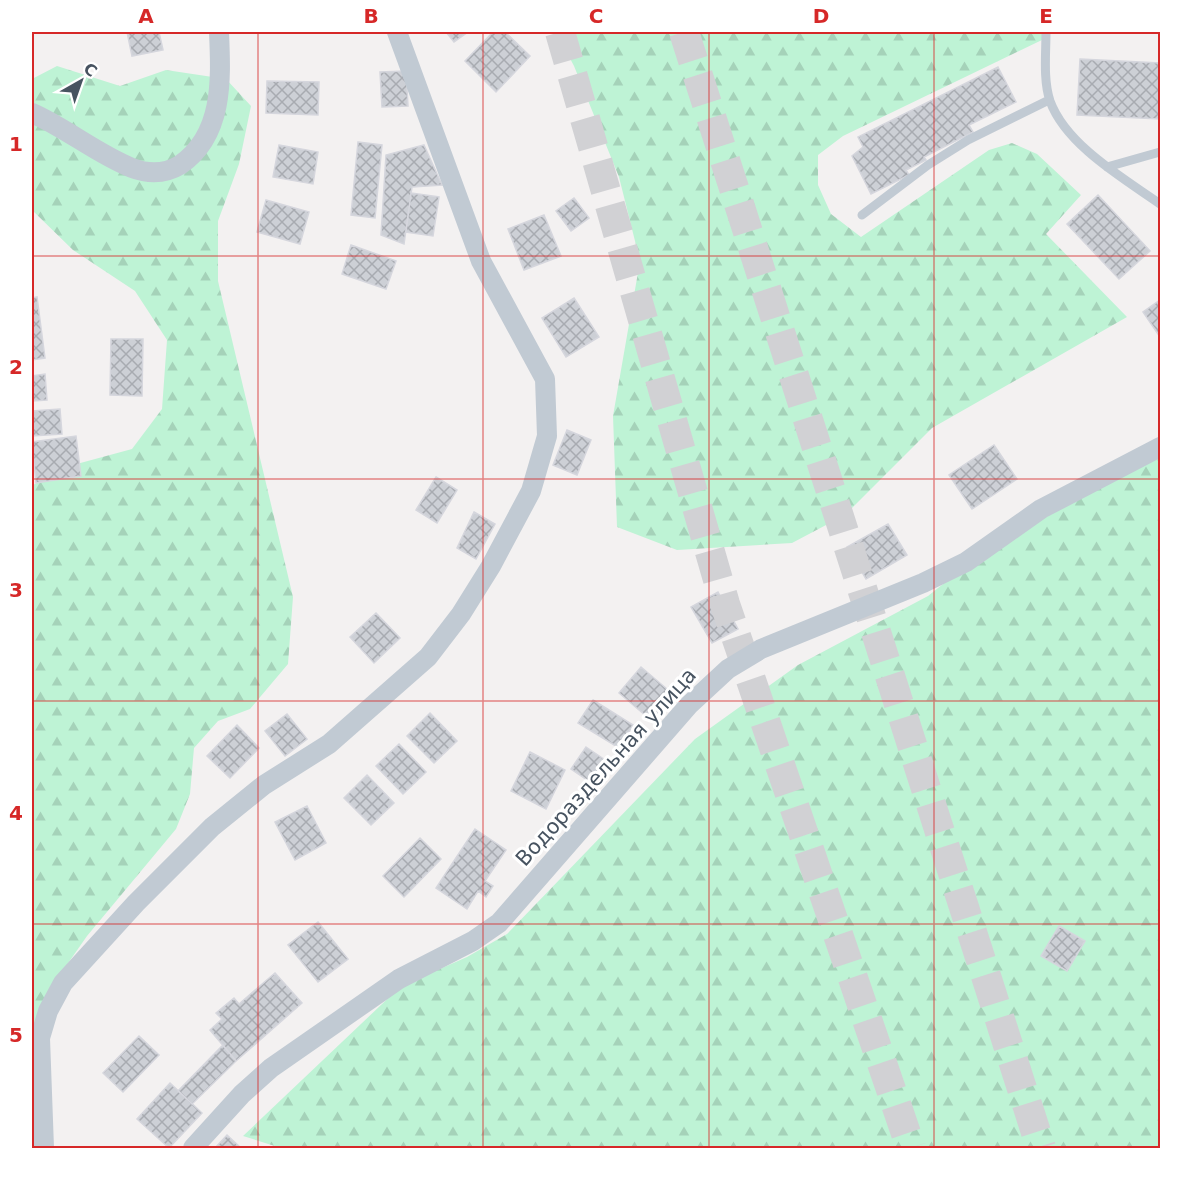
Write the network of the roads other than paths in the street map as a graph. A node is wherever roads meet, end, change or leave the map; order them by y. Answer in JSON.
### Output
{"nodes":[{"id":1,"x":219,"y":32,"type":"edge"},
{"id":2,"x":397,"y":32,"type":"edge"},
{"id":3,"x":1046,"y":32,"type":"edge"},
{"id":4,"x":1049,"y":100,"type":"junction"},
{"id":5,"x":32,"y":113,"type":"edge"},
{"id":6,"x":1161,"y":152,"type":"edge"},
{"id":7,"x":1107,"y":167,"type":"junction"},
{"id":8,"x":1161,"y":204,"type":"edge"},
{"id":9,"x":862,"y":215,"type":"dead end"},
{"id":10,"x":1161,"y":447,"type":"edge"},
{"id":11,"x":44,"y":1149,"type":"edge"},
{"id":12,"x":193,"y":1149,"type":"edge"}],
"edges":[{"from":1,"to":5,"type":"street"},
{"from":2,"to":11,"type":"street"},
{"from":3,"to":4,"type":"lane"},
{"from":4,"to":7,"type":"lane"},
{"from":4,"to":9,"type":"lane"},
{"from":6,"to":7,"type":"lane"},
{"from":7,"to":8,"type":"lane"},
{"from":10,"to":12,"type":"street","name":"Водораздельная улица"}]}
